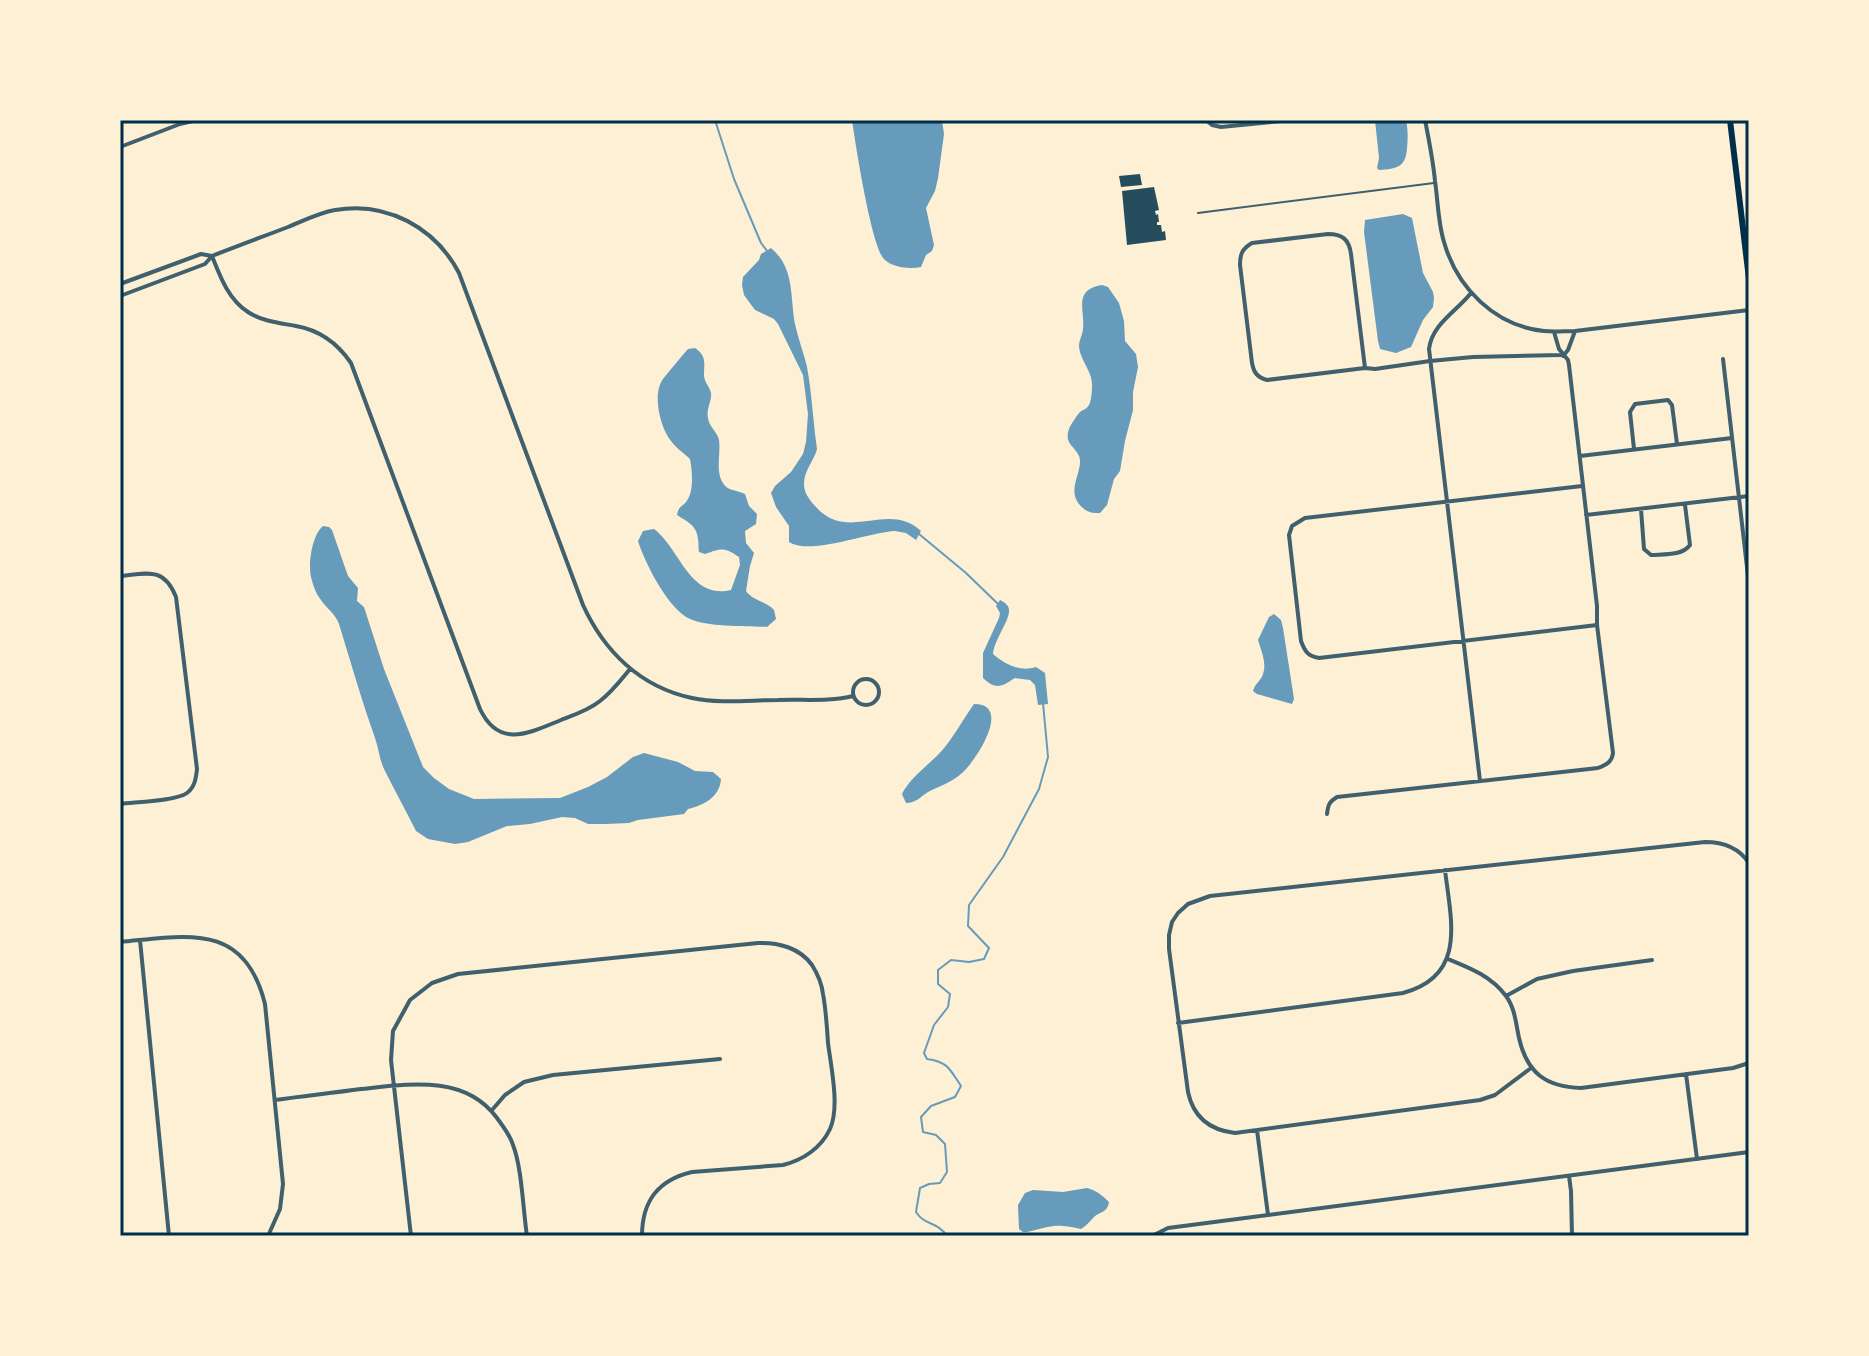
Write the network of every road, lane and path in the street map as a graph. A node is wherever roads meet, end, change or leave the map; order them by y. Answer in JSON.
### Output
{"nodes":[{"id":1,"x":197,"y":120,"type":"edge"},
{"id":2,"x":1206,"y":120,"type":"edge"},
{"id":3,"x":1291,"y":120,"type":"edge"},
{"id":4,"x":1425,"y":120,"type":"edge"},
{"id":5,"x":1730,"y":120,"type":"edge"},
{"id":6,"x":180,"y":122,"type":"edge"},
{"id":7,"x":120,"y":147,"type":"edge"},
{"id":8,"x":1436,"y":183,"type":"junction"},
{"id":9,"x":1198,"y":213,"type":"dead end"},
{"id":10,"x":212,"y":256,"type":"junction"},
{"id":11,"x":1749,"y":279,"type":"edge"},
{"id":12,"x":120,"y":284,"type":"edge"},
{"id":13,"x":1471,"y":293,"type":"junction"},
{"id":14,"x":120,"y":296,"type":"edge"},
{"id":15,"x":1749,"y":310,"type":"edge"},
{"id":16,"x":1575,"y":331,"type":"junction"},
{"id":17,"x":1554,"y":332,"type":"junction"},
{"id":18,"x":1563,"y":356,"type":"junction"},
{"id":19,"x":1723,"y":359,"type":"dead end"},
{"id":20,"x":1430,"y":361,"type":"junction"},
{"id":21,"x":1365,"y":368,"type":"junction"},
{"id":22,"x":1732,"y":438,"type":"junction"},
{"id":23,"x":1677,"y":444,"type":"junction"},
{"id":24,"x":1634,"y":450,"type":"junction"},
{"id":25,"x":1580,"y":456,"type":"junction"},
{"id":26,"x":1582,"y":486,"type":"junction"},
{"id":27,"x":1749,"y":496,"type":"edge"},
{"id":28,"x":1739,"y":497,"type":"junction"},
{"id":29,"x":1446,"y":502,"type":"junction"},
{"id":30,"x":1685,"y":505,"type":"junction"},
{"id":31,"x":1641,"y":509,"type":"junction"},
{"id":32,"x":1586,"y":515,"type":"junction"},
{"id":33,"x":120,"y":576,"type":"edge"},
{"id":34,"x":1748,"y":576,"type":"edge"},
{"id":35,"x":1597,"y":625,"type":"junction"},
{"id":36,"x":1463,"y":641,"type":"junction"},
{"id":37,"x":630,"y":669,"type":"junction"},
{"id":38,"x":853,"y":696,"type":"junction"},
{"id":39,"x":1480,"y":781,"type":"junction"},
{"id":40,"x":120,"y":804,"type":"edge"},
{"id":41,"x":1327,"y":814,"type":"dead end"},
{"id":42,"x":1749,"y":863,"type":"edge"},
{"id":43,"x":1445,"y":870,"type":"junction"},
{"id":44,"x":140,"y":940,"type":"junction"},
{"id":45,"x":120,"y":942,"type":"edge"},
{"id":46,"x":1448,"y":959,"type":"junction"},
{"id":47,"x":1652,"y":960,"type":"dead end"},
{"id":48,"x":1506,"y":996,"type":"junction"},
{"id":49,"x":1178,"y":1023,"type":"junction"},
{"id":50,"x":720,"y":1059,"type":"dead end"},
{"id":51,"x":1749,"y":1063,"type":"edge"},
{"id":52,"x":1531,"y":1068,"type":"junction"},
{"id":53,"x":1686,"y":1074,"type":"junction"},
{"id":54,"x":393,"y":1085,"type":"junction"},
{"id":55,"x":274,"y":1100,"type":"junction"},
{"id":56,"x":492,"y":1110,"type":"junction"},
{"id":57,"x":1257,"y":1130,"type":"junction"},
{"id":58,"x":1749,"y":1152,"type":"edge"},
{"id":59,"x":1697,"y":1159,"type":"junction"},
{"id":60,"x":1569,"y":1176,"type":"junction"},
{"id":61,"x":1268,"y":1215,"type":"junction"},
{"id":62,"x":169,"y":1236,"type":"edge"},
{"id":63,"x":268,"y":1236,"type":"edge"},
{"id":64,"x":411,"y":1236,"type":"edge"},
{"id":65,"x":527,"y":1236,"type":"edge"},
{"id":66,"x":642,"y":1236,"type":"edge"},
{"id":67,"x":1152,"y":1236,"type":"edge"},
{"id":68,"x":1572,"y":1236,"type":"edge"}],
"edges":[{"from":1,"to":6,"type":"street"},
{"from":2,"to":3,"type":"street"},
{"from":4,"to":8,"type":"street"},
{"from":5,"to":11,"type":"main road"},
{"from":6,"to":7,"type":"street"},
{"from":8,"to":9,"type":"lane"},
{"from":8,"to":13,"type":"street"},
{"from":10,"to":12,"type":"street"},
{"from":10,"to":14,"type":"street"},
{"from":10,"to":37,"type":"street"},
{"from":10,"to":37,"type":"street"},
{"from":13,"to":17,"type":"street"},
{"from":13,"to":20,"type":"street"},
{"from":15,"to":16,"type":"street"},
{"from":16,"to":17,"type":"street"},
{"from":16,"to":18,"type":"street"},
{"from":17,"to":18,"type":"street"},
{"from":18,"to":20,"type":"street"},
{"from":18,"to":25,"type":"street"},
{"from":19,"to":22,"type":"street"},
{"from":20,"to":21,"type":"street"},
{"from":20,"to":29,"type":"street"},
{"from":21,"to":21,"type":"street"},
{"from":22,"to":23,"type":"street"},
{"from":22,"to":28,"type":"street"},
{"from":23,"to":24,"type":"street"},
{"from":23,"to":24,"type":"street"},
{"from":24,"to":25,"type":"street"},
{"from":25,"to":26,"type":"street"},
{"from":26,"to":29,"type":"street"},
{"from":26,"to":32,"type":"street"},
{"from":27,"to":28,"type":"street"},
{"from":28,"to":30,"type":"street"},
{"from":28,"to":34,"type":"street"},
{"from":29,"to":36,"type":"street"},
{"from":29,"to":36,"type":"street"},
{"from":30,"to":31,"type":"street"},
{"from":30,"to":31,"type":"street"},
{"from":31,"to":32,"type":"street"},
{"from":32,"to":35,"type":"street"},
{"from":33,"to":40,"type":"street"},
{"from":35,"to":36,"type":"street"},
{"from":35,"to":39,"type":"street"},
{"from":36,"to":39,"type":"street"},
{"from":37,"to":38,"type":"street"},
{"from":38,"to":38,"type":"street"},
{"from":39,"to":41,"type":"street"},
{"from":42,"to":43,"type":"street"},
{"from":43,"to":46,"type":"street"},
{"from":43,"to":49,"type":"street"},
{"from":44,"to":45,"type":"street"},
{"from":44,"to":55,"type":"street"},
{"from":44,"to":62,"type":"street"},
{"from":46,"to":48,"type":"street"},
{"from":46,"to":49,"type":"street"},
{"from":47,"to":48,"type":"street"},
{"from":48,"to":52,"type":"street"},
{"from":49,"to":57,"type":"street"},
{"from":50,"to":56,"type":"street"},
{"from":51,"to":53,"type":"street"},
{"from":52,"to":53,"type":"street"},
{"from":52,"to":57,"type":"street"},
{"from":53,"to":59,"type":"street"},
{"from":54,"to":55,"type":"street"},
{"from":54,"to":56,"type":"street"},
{"from":54,"to":64,"type":"street"},
{"from":54,"to":66,"type":"street"},
{"from":55,"to":63,"type":"street"},
{"from":56,"to":65,"type":"street"},
{"from":57,"to":61,"type":"street"},
{"from":58,"to":59,"type":"street"},
{"from":59,"to":60,"type":"street"},
{"from":60,"to":61,"type":"street"},
{"from":60,"to":68,"type":"street"},
{"from":61,"to":67,"type":"street"}]}
